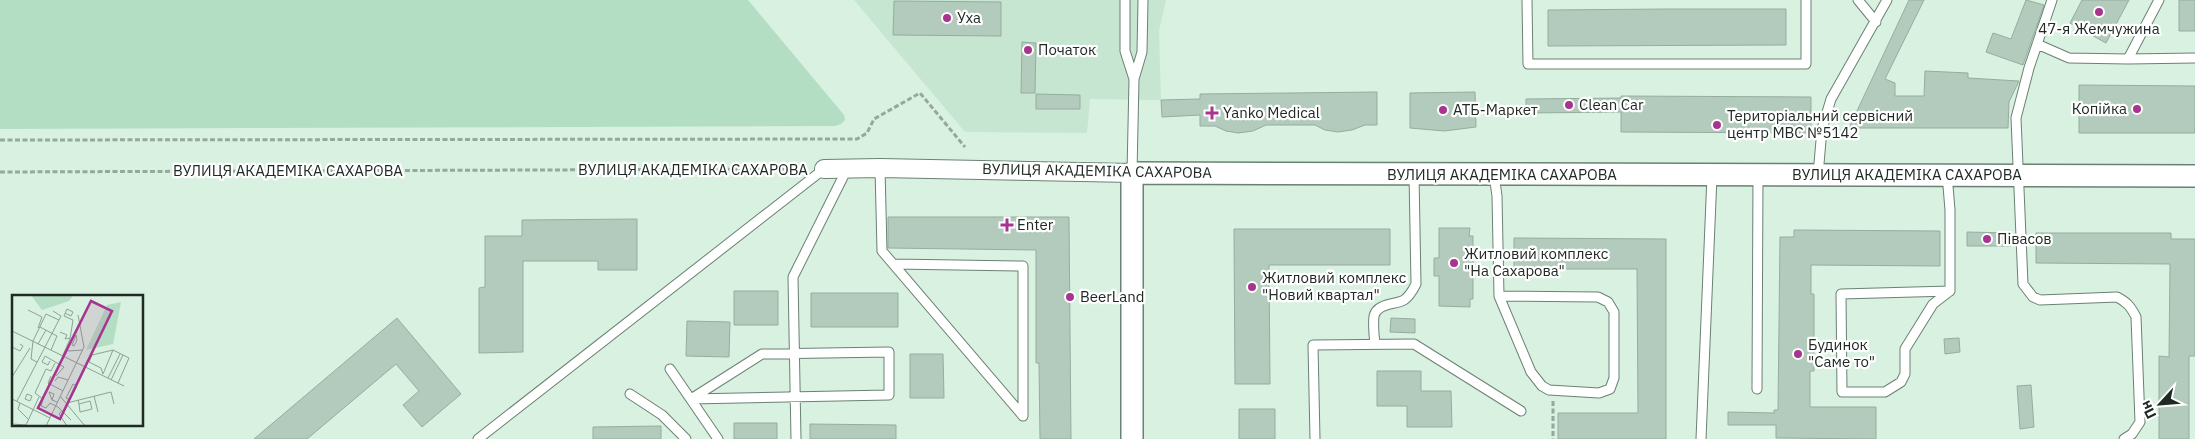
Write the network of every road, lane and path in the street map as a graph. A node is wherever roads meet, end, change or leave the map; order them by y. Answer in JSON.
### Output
{"nodes":[{"id":1,"x":1125,"y":0,"type":"edge"},
{"id":2,"x":1143,"y":0,"type":"edge"},
{"id":3,"x":1527,"y":0,"type":"edge"},
{"id":4,"x":1806,"y":0,"type":"edge"},
{"id":5,"x":1858,"y":0,"type":"edge"},
{"id":6,"x":1887,"y":0,"type":"edge"},
{"id":7,"x":2052,"y":0,"type":"edge"},
{"id":8,"x":2159,"y":0,"type":"edge"},
{"id":9,"x":1876,"y":22,"type":"junction"},
{"id":10,"x":2037,"y":44,"type":"junction"},
{"id":11,"x":2195,"y":58,"type":"edge"},
{"id":12,"x":2128,"y":59,"type":"junction"},
{"id":13,"x":1134,"y":79,"type":"junction"},
{"id":14,"x":0,"y":140,"type":"edge"},
{"id":15,"x":965,"y":147,"type":"dead end"},
{"id":16,"x":880,"y":168,"type":"junction"},
{"id":17,"x":824,"y":169,"type":"junction"},
{"id":18,"x":847,"y":169,"type":"junction"},
{"id":19,"x":0,"y":172,"type":"edge"},
{"id":20,"x":1132,"y":173,"type":"junction"},
{"id":21,"x":1414,"y":174,"type":"junction"},
{"id":22,"x":1494,"y":174,"type":"junction"},
{"id":23,"x":1947,"y":174,"type":"junction"},
{"id":24,"x":2017,"y":174,"type":"junction"},
{"id":25,"x":1758,"y":175,"type":"junction"},
{"id":26,"x":1818,"y":175,"type":"junction"},
{"id":27,"x":1712,"y":176,"type":"junction"},
{"id":28,"x":2195,"y":176,"type":"edge"},
{"id":29,"x":894,"y":264,"type":"junction"},
{"id":30,"x":1950,"y":291,"type":"junction"},
{"id":31,"x":1499,"y":296,"type":"junction"},
{"id":32,"x":1374,"y":344,"type":"junction"},
{"id":33,"x":794,"y":354,"type":"junction"},
{"id":34,"x":670,"y":369,"type":"dead end"},
{"id":35,"x":1757,"y":390,"type":"dead end"},
{"id":36,"x":1552,"y":391,"type":"junction"},
{"id":37,"x":630,"y":394,"type":"dead end"},
{"id":38,"x":795,"y":397,"type":"junction"},
{"id":39,"x":691,"y":399,"type":"junction"},
{"id":40,"x":1521,"y":411,"type":"dead end"},
{"id":41,"x":478,"y":439,"type":"edge"},
{"id":42,"x":686,"y":439,"type":"edge"},
{"id":43,"x":718,"y":439,"type":"edge"},
{"id":44,"x":796,"y":439,"type":"edge"},
{"id":45,"x":1132,"y":439,"type":"edge"},
{"id":46,"x":1315,"y":439,"type":"edge"},
{"id":47,"x":1553,"y":439,"type":"edge"},
{"id":48,"x":1701,"y":439,"type":"edge"},
{"id":49,"x":2124,"y":439,"type":"edge"}],
"edges":[{"from":1,"to":13,"type":"lane"},
{"from":2,"to":13,"type":"lane"},
{"from":3,"to":4,"type":"lane"},
{"from":5,"to":9,"type":"lane"},
{"from":6,"to":9,"type":"lane"},
{"from":7,"to":10,"type":"lane"},
{"from":8,"to":12,"type":"lane"},
{"from":9,"to":26,"type":"lane"},
{"from":10,"to":12,"type":"lane"},
{"from":10,"to":24,"type":"lane"},
{"from":11,"to":12,"type":"lane"},
{"from":13,"to":20,"type":"lane"},
{"from":14,"to":15,"type":"path"},
{"from":16,"to":18,"type":"street","name":"ВУЛИЦЯ АКАДЕМІКА САХАРОВА"},
{"from":16,"to":20,"type":"street","name":"ВУЛИЦЯ АКАДЕМІКА САХАРОВА"},
{"from":16,"to":29,"type":"lane"},
{"from":17,"to":18,"type":"street","name":"ВУЛИЦЯ АКАДЕМІКА САХАРОВА"},
{"from":17,"to":19,"type":"path","name":"ВУЛИЦЯ АКАДЕМІКА САХАРОВА"},
{"from":17,"to":41,"type":"lane"},
{"from":18,"to":33,"type":"lane"},
{"from":20,"to":21,"type":"street","name":"ВУЛИЦЯ АКАДЕМІКА САХАРОВА"},
{"from":20,"to":45,"type":"street"},
{"from":21,"to":22,"type":"street","name":"ВУЛИЦЯ АКАДЕМІКА САХАРОВА"},
{"from":21,"to":32,"type":"lane"},
{"from":22,"to":27,"type":"street","name":"ВУЛИЦЯ АКАДЕМІКА САХАРОВА"},
{"from":22,"to":31,"type":"lane"},
{"from":23,"to":24,"type":"street","name":"ВУЛИЦЯ АКАДЕМІКА САХАРОВА"},
{"from":23,"to":26,"type":"street","name":"ВУЛИЦЯ АКАДЕМІКА САХАРОВА"},
{"from":23,"to":30,"type":"lane"},
{"from":24,"to":28,"type":"street","name":"ВУЛИЦЯ АКАДЕМІКА САХАРОВА"},
{"from":24,"to":49,"type":"lane"},
{"from":25,"to":26,"type":"street","name":"ВУЛИЦЯ АКАДЕМІКА САХАРОВА"},
{"from":25,"to":27,"type":"street","name":"ВУЛИЦЯ АКАДЕМІКА САХАРОВА"},
{"from":25,"to":35,"type":"lane"},
{"from":27,"to":48,"type":"lane"},
{"from":29,"to":29,"type":"lane"},
{"from":30,"to":30,"type":"lane"},
{"from":31,"to":36,"type":"lane"},
{"from":31,"to":36,"type":"lane"},
{"from":32,"to":40,"type":"lane"},
{"from":32,"to":46,"type":"lane"},
{"from":33,"to":38,"type":"lane"},
{"from":33,"to":38,"type":"lane"},
{"from":33,"to":39,"type":"lane"},
{"from":34,"to":39,"type":"lane"},
{"from":36,"to":47,"type":"path"},
{"from":37,"to":42,"type":"lane"},
{"from":38,"to":39,"type":"lane"},
{"from":38,"to":44,"type":"lane"},
{"from":39,"to":43,"type":"lane"}]}
